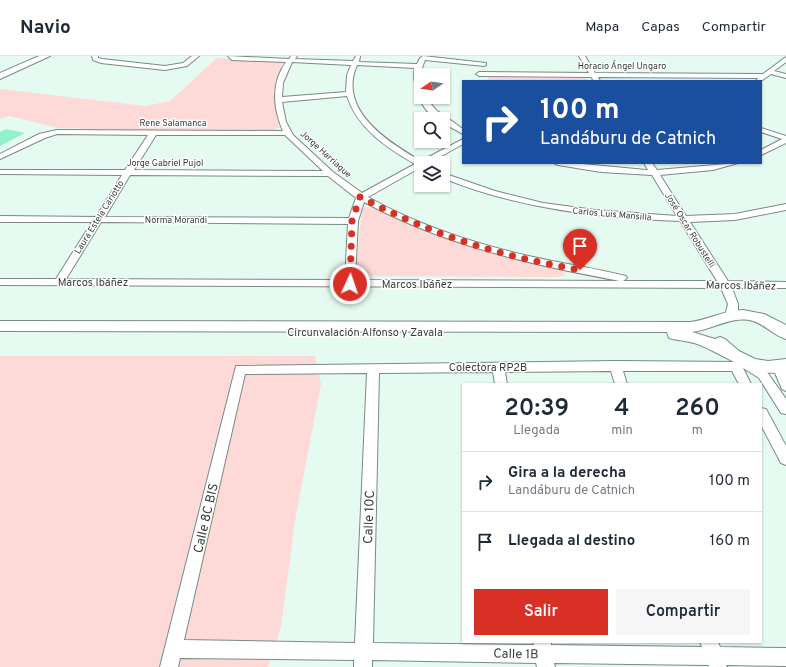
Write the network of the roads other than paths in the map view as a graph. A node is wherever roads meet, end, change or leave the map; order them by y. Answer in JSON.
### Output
{"nodes":[{"id":1,"x":39,"y":56,"type":"edge"},
{"id":2,"x":46,"y":56,"type":"edge"},
{"id":3,"x":95,"y":56,"type":"edge"},
{"id":4,"x":196,"y":56,"type":"edge"},
{"id":5,"x":358,"y":56,"type":"edge"},
{"id":6,"x":582,"y":56,"type":"edge"},
{"id":7,"x":232,"y":57,"type":"edge"},
{"id":8,"x":424,"y":57,"type":"edge"},
{"id":9,"x":293,"y":58,"type":"edge"},
{"id":10,"x":786,"y":59,"type":"edge"},
{"id":11,"x":354,"y":63,"type":"junction"},
{"id":12,"x":418,"y":66,"type":"joint"},
{"id":13,"x":0,"y":73,"type":"edge"},
{"id":14,"x":479,"y":74,"type":"junction"},
{"id":15,"x":768,"y":74,"type":"junction"},
{"id":16,"x":0,"y":76,"type":"edge"},
{"id":17,"x":786,"y":76,"type":"edge"},
{"id":18,"x":596,"y":78,"type":"edge"},
{"id":19,"x":481,"y":80,"type":"edge"},
{"id":20,"x":759,"y":80,"type":"edge"},
{"id":21,"x":350,"y":94,"type":"junction"},
{"id":22,"x":278,"y":99,"type":"junction"},
{"id":23,"x":450,"y":124,"type":"edge"},
{"id":24,"x":762,"y":130,"type":"edge"},
{"id":25,"x":462,"y":131,"type":"edge"},
{"id":26,"x":152,"y":132,"type":"junction"},
{"id":27,"x":288,"y":133,"type":"junction"},
{"id":28,"x":786,"y":139,"type":"edge"},
{"id":29,"x":462,"y":142,"type":"edge"},
{"id":30,"x":0,"y":146,"type":"edge"},
{"id":31,"x":15,"y":150,"type":"junction"},
{"id":32,"x":762,"y":153,"type":"edge"},
{"id":33,"x":436,"y":156,"type":"edge"},
{"id":34,"x":0,"y":157,"type":"edge"},
{"id":35,"x":414,"y":160,"type":"edge"},
{"id":36,"x":564,"y":164,"type":"edge"},
{"id":37,"x":649,"y":164,"type":"edge"},
{"id":38,"x":729,"y":164,"type":"edge"},
{"id":39,"x":414,"y":168,"type":"edge"},
{"id":40,"x":0,"y":172,"type":"edge"},
{"id":41,"x":127,"y":173,"type":"junction"},
{"id":42,"x":654,"y":173,"type":"junction"},
{"id":43,"x":330,"y":174,"type":"junction"},
{"id":44,"x":450,"y":178,"type":"edge"},
{"id":45,"x":360,"y":197,"type":"junction"},
{"id":46,"x":786,"y":207,"type":"edge"},
{"id":47,"x":0,"y":219,"type":"edge"},
{"id":48,"x":98,"y":220,"type":"junction"},
{"id":49,"x":684,"y":220,"type":"junction"},
{"id":50,"x":352,"y":221,"type":"junction"},
{"id":51,"x":0,"y":282,"type":"edge"},
{"id":52,"x":59,"y":282,"type":"junction"},
{"id":53,"x":652,"y":283,"type":"junction"},
{"id":54,"x":350,"y":284,"type":"junction"},
{"id":55,"x":784,"y":284,"type":"edge"},
{"id":56,"x":725,"y":285,"type":"junction"},
{"id":57,"x":731,"y":298,"type":"junction"},
{"id":58,"x":752,"y":316,"type":"junction"},
{"id":59,"x":726,"y":318,"type":"junction"},
{"id":60,"x":769,"y":322,"type":"junction"},
{"id":61,"x":786,"y":324,"type":"edge"},
{"id":62,"x":0,"y":326,"type":"edge"},
{"id":63,"x":0,"y":333,"type":"edge"},
{"id":64,"x":786,"y":334,"type":"edge"},
{"id":65,"x":727,"y":351,"type":"junction"},
{"id":66,"x":739,"y":364,"type":"junction"},
{"id":67,"x":786,"y":365,"type":"edge"},
{"id":68,"x":615,"y":366,"type":"junction"},
{"id":69,"x":498,"y":367,"type":"junction"},
{"id":70,"x":373,"y":368,"type":"junction"},
{"id":71,"x":240,"y":369,"type":"joint"},
{"id":72,"x":501,"y":383,"type":"edge"},
{"id":73,"x":621,"y":383,"type":"edge"},
{"id":74,"x":745,"y":383,"type":"edge"},
{"id":75,"x":786,"y":386,"type":"edge"},
{"id":76,"x":786,"y":410,"type":"edge"},
{"id":77,"x":762,"y":415,"type":"edge"},
{"id":78,"x":786,"y":459,"type":"edge"},
{"id":79,"x":173,"y":649,"type":"junction"},
{"id":80,"x":544,"y":654,"type":"edge"},
{"id":81,"x":714,"y":655,"type":"edge"},
{"id":82,"x":786,"y":657,"type":"edge"},
{"id":83,"x":363,"y":659,"type":"edge"},
{"id":84,"x":169,"y":667,"type":"edge"}],
"edges":[{"from":1,"to":13,"type":"main road"},
{"from":2,"to":16,"type":"main road"},
{"from":3,"to":4,"type":"street"},
{"from":5,"to":11,"type":"street"},
{"from":6,"to":18,"type":"street"},
{"from":7,"to":9,"type":"street"},
{"from":8,"to":12,"type":"street"},
{"from":8,"to":14,"type":"street"},
{"from":9,"to":11,"type":"street"},
{"from":9,"to":22,"type":"street","name":"Jorge Harriague"},
{"from":10,"to":15,"type":"street"},
{"from":11,"to":12,"type":"street"},
{"from":11,"to":21,"type":"street"},
{"from":14,"to":18,"type":"street","name":"Horacio Ángel Ungaro"},
{"from":14,"to":19,"type":"street"},
{"from":15,"to":17,"type":"street","name":"Horacio Ángel Ungaro"},
{"from":15,"to":18,"type":"street","name":"Horacio Ángel Ungaro"},
{"from":15,"to":20,"type":"street"},
{"from":21,"to":22,"type":"street"},
{"from":21,"to":35,"type":"street"},
{"from":22,"to":27,"type":"street","name":"Jorge Harriague"},
{"from":23,"to":25,"type":"street"},
{"from":24,"to":28,"type":"street"},
{"from":26,"to":27,"type":"street","name":"Rene Salamanca"},
{"from":26,"to":31,"type":"street","name":"Rene Salamanca"},
{"from":26,"to":41,"type":"street","name":"Laura Estela Cariotto"},
{"from":27,"to":43,"type":"street","name":"Jorge Harriague"},
{"from":28,"to":32,"type":"street"},
{"from":29,"to":33,"type":"street"},
{"from":30,"to":31,"type":"street"},
{"from":31,"to":34,"type":"street","name":"Rene Salamanca"},
{"from":36,"to":42,"type":"street"},
{"from":37,"to":42,"type":"street","name":"José Oscar Robustelli"},
{"from":38,"to":42,"type":"street"},
{"from":39,"to":45,"type":"street"},
{"from":40,"to":41,"type":"street","name":"Jorge Gabriel Pujol"},
{"from":41,"to":43,"type":"street","name":"Jorge Gabriel Pujol"},
{"from":41,"to":48,"type":"street","name":"Laura Estela Cariotto"},
{"from":42,"to":49,"type":"street","name":"José Oscar Robustelli"},
{"from":43,"to":45,"type":"street","name":"Jorge Harriague"},
{"from":44,"to":49,"type":"street","name":"Carlos Luis Mansilla"},
{"from":45,"to":50,"type":"street"},
{"from":45,"to":53,"type":"street","name":"Jorge Harriague"},
{"from":46,"to":49,"type":"street","name":"Carlos Luis Mansilla"},
{"from":47,"to":48,"type":"street","name":"Norma Morandi"},
{"from":48,"to":50,"type":"street","name":"Norma Morandi"},
{"from":48,"to":52,"type":"street","name":"Laura Estela Cariotto"},
{"from":49,"to":56,"type":"street","name":"José Oscar Robustelli"},
{"from":50,"to":54,"type":"street"},
{"from":51,"to":52,"type":"street","name":"Marcos Ibáñez"},
{"from":52,"to":54,"type":"street","name":"Marcos Ibáñez"},
{"from":53,"to":54,"type":"street","name":"Marcos Ibáñez"},
{"from":53,"to":56,"type":"street","name":"Marcos Ibáñez"},
{"from":55,"to":56,"type":"street","name":"Marcos Ibáñez"},
{"from":56,"to":57,"type":"street","name":"José Oscar Robustelli"},
{"from":57,"to":58,"type":"street"},
{"from":57,"to":59,"type":"street"},
{"from":58,"to":59,"type":"main road","name":"Circunvalación Alfonso y Zavala"},
{"from":58,"to":60,"type":"main road","name":"Circunvalación Alfonso y Zavala"},
{"from":59,"to":62,"type":"main road","name":"Circunvalación Alfonso y Zavala"},
{"from":59,"to":65,"type":"main road"},
{"from":60,"to":61,"type":"main road"},
{"from":60,"to":64,"type":"main road"},
{"from":63,"to":65,"type":"main road","name":"Circunvalación Alfonso y Zavala"},
{"from":65,"to":66,"type":"main road","name":"Circunvalación Alfonso y Zavala"},
{"from":66,"to":67,"type":"main road","name":"Circunvalación Alfonso y Zavala"},
{"from":66,"to":68,"type":"street","name":"Colectora RP2B"},
{"from":66,"to":74,"type":"street"},
{"from":66,"to":76,"type":"street"},
{"from":67,"to":75,"type":"street"},
{"from":68,"to":69,"type":"street","name":"Colectora RP2B"},
{"from":68,"to":73,"type":"street"},
{"from":69,"to":70,"type":"street","name":"Colectora RP2B"},
{"from":69,"to":72,"type":"street"},
{"from":70,"to":71,"type":"street","name":"Colectora RP2B"},
{"from":70,"to":83,"type":"street","name":"Calle 10C"},
{"from":71,"to":79,"type":"street","name":"Calle 8C BIS"},
{"from":77,"to":78,"type":"street"},
{"from":79,"to":83,"type":"street","name":"Calle 1B"},
{"from":79,"to":84,"type":"street","name":"Calle 8C BIS"},
{"from":80,"to":81,"type":"street","name":"Calle 1B"},
{"from":80,"to":83,"type":"street","name":"Calle 1B"},
{"from":81,"to":82,"type":"street","name":"Calle 1B"}]}
